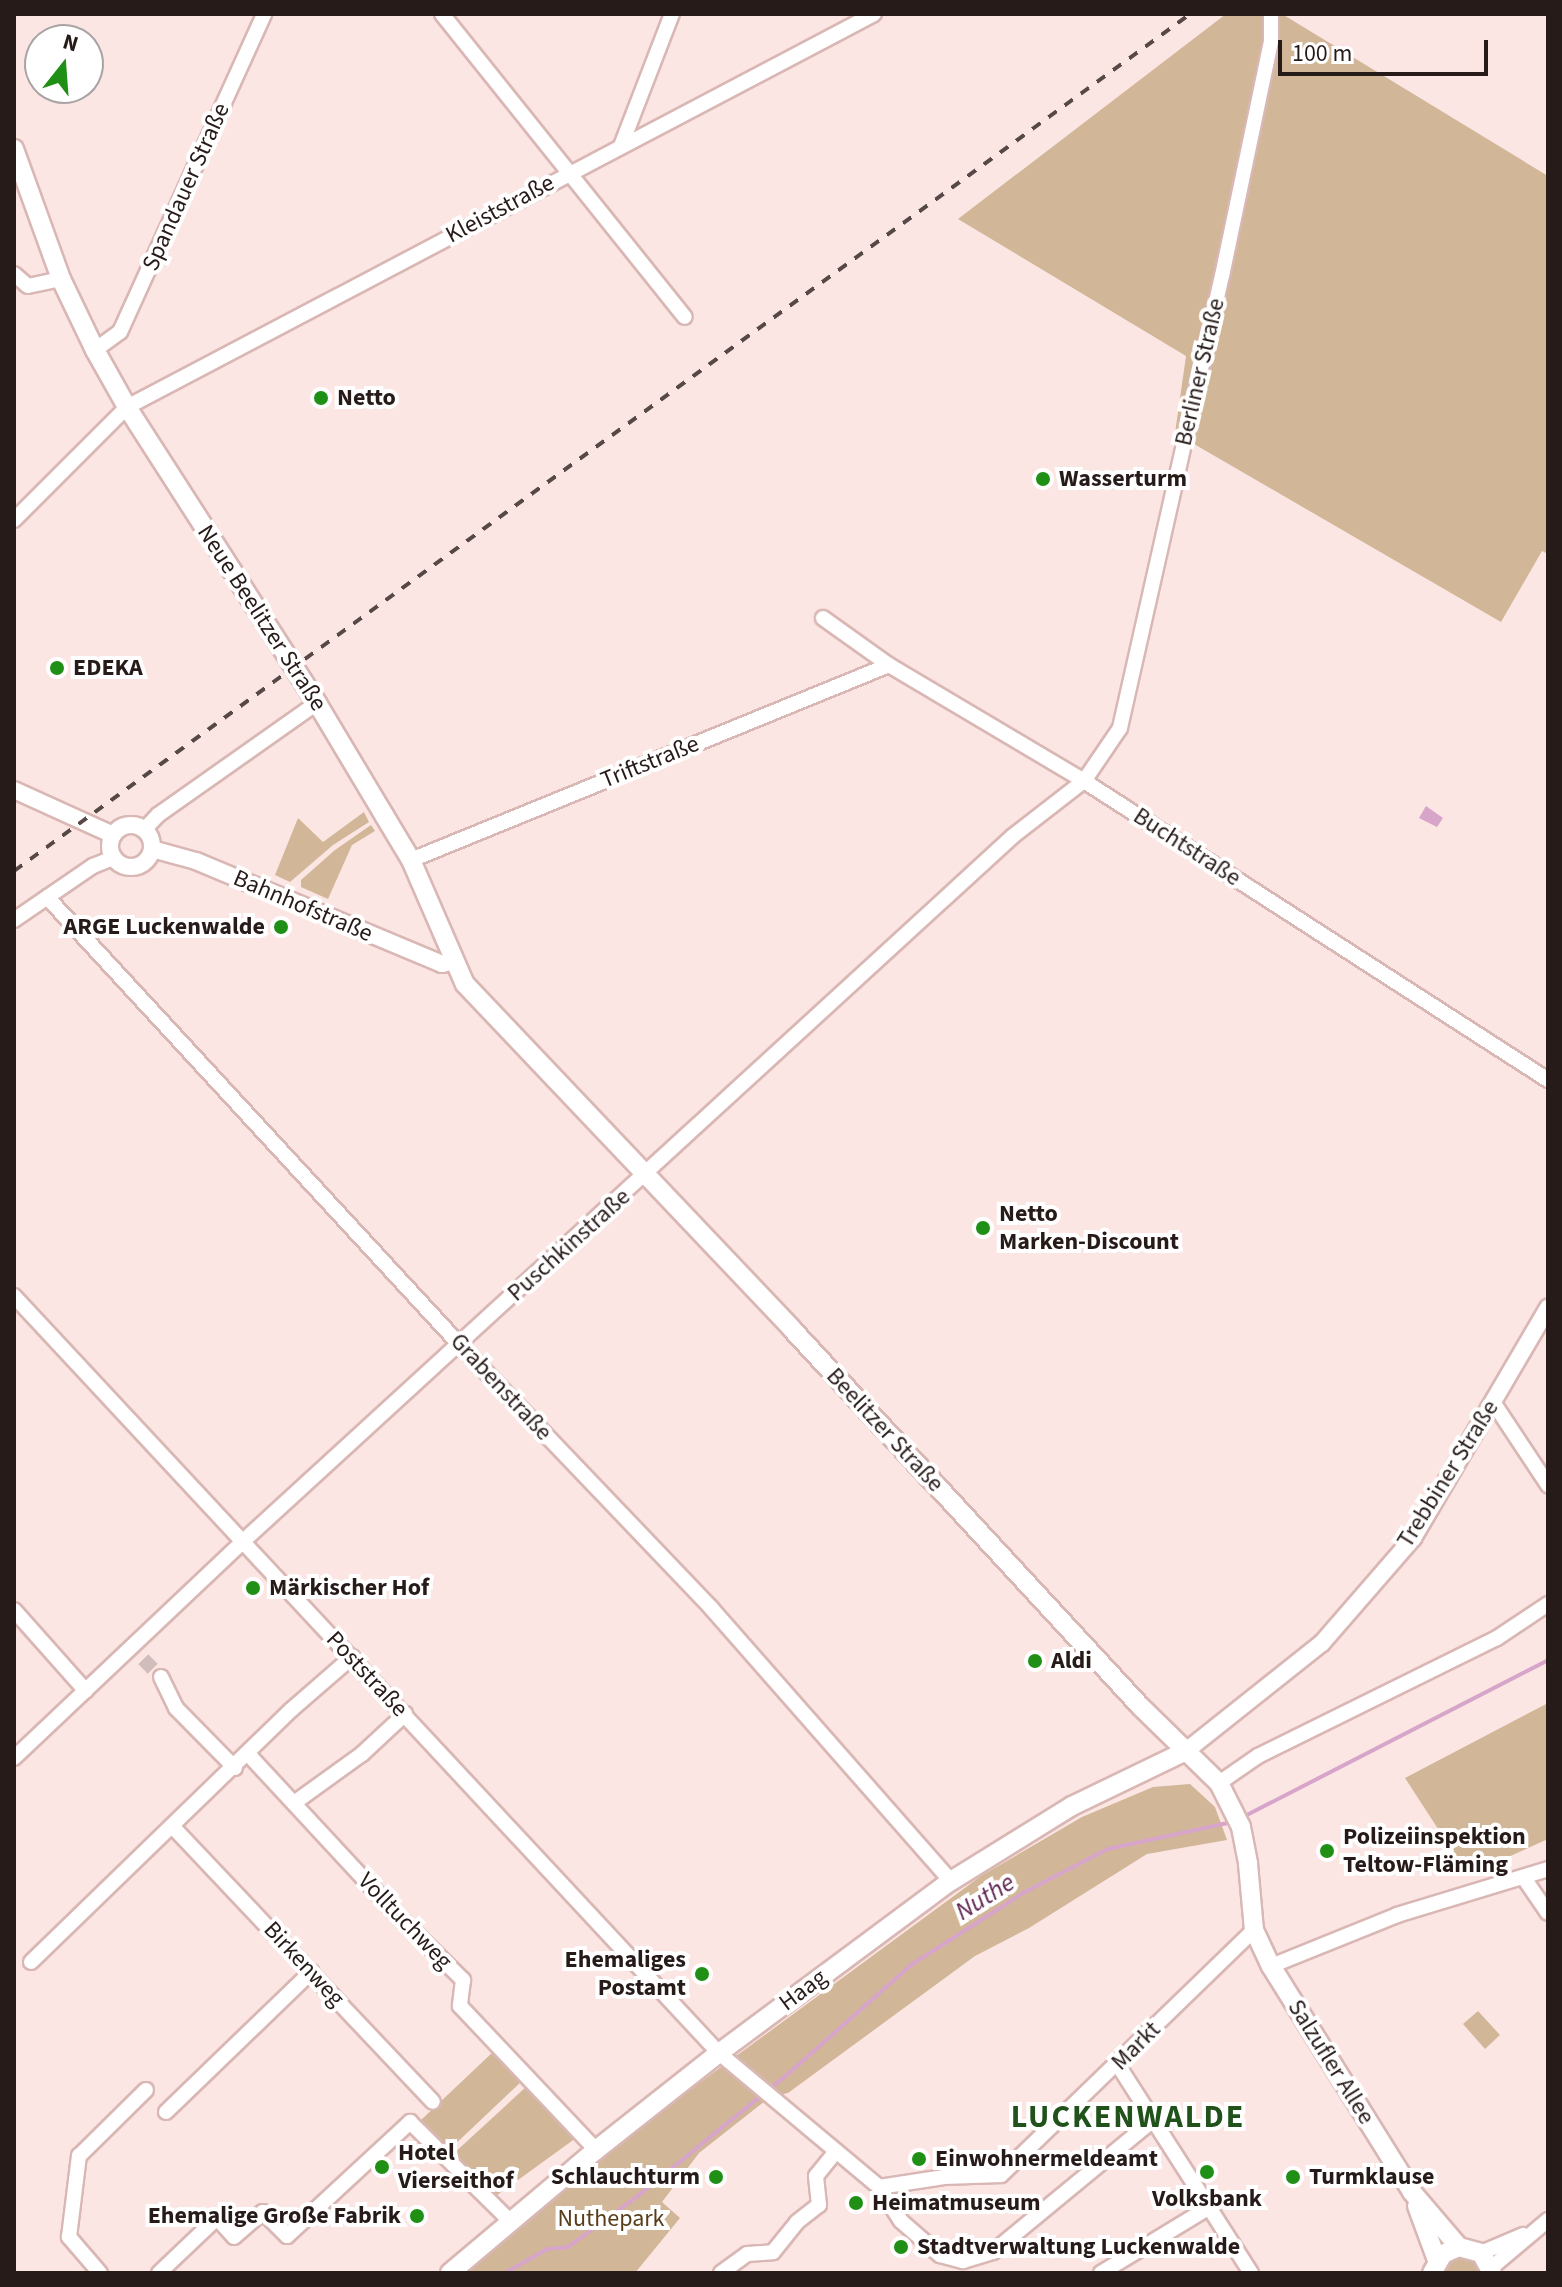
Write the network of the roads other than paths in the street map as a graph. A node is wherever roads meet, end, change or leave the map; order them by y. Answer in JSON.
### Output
{"nodes":[{"id":1,"x":264,"y":14,"type":"edge"},
{"id":2,"x":442,"y":14,"type":"edge"},
{"id":3,"x":672,"y":14,"type":"edge"},
{"id":4,"x":874,"y":14,"type":"edge"},
{"id":5,"x":1271,"y":14,"type":"edge"},
{"id":6,"x":621,"y":146,"type":"junction"},
{"id":7,"x":14,"y":149,"type":"edge"},
{"id":8,"x":567,"y":175,"type":"junction"},
{"id":9,"x":14,"y":274,"type":"edge"},
{"id":10,"x":61,"y":279,"type":"junction"},
{"id":11,"x":685,"y":317,"type":"dead end"},
{"id":12,"x":95,"y":350,"type":"junction"},
{"id":13,"x":127,"y":407,"type":"junction"},
{"id":14,"x":14,"y":520,"type":"edge"},
{"id":15,"x":823,"y":618,"type":"dead end"},
{"id":16,"x":889,"y":665,"type":"junction"},
{"id":17,"x":317,"y":703,"type":"junction"},
{"id":18,"x":1120,"y":728,"type":"joint"},
{"id":19,"x":1084,"y":781,"type":"junction"},
{"id":20,"x":14,"y":790,"type":"edge"},
{"id":21,"x":144,"y":830,"type":"junction"},
{"id":22,"x":113,"y":835,"type":"junction"},
{"id":23,"x":152,"y":849,"type":"junction"},
{"id":24,"x":113,"y":858,"type":"junction"},
{"id":25,"x":411,"y":860,"type":"junction"},
{"id":26,"x":47,"y":897,"type":"junction"},
{"id":27,"x":14,"y":920,"type":"edge"},
{"id":28,"x":453,"y":961,"type":"junction"},
{"id":29,"x":1548,"y":1080,"type":"edge"},
{"id":30,"x":644,"y":1176,"type":"junction"},
{"id":31,"x":14,"y":1296,"type":"edge"},
{"id":32,"x":1548,"y":1308,"type":"edge"},
{"id":33,"x":460,"y":1345,"type":"junction"},
{"id":34,"x":1493,"y":1402,"type":"junction"},
{"id":35,"x":1548,"y":1485,"type":"edge"},
{"id":36,"x":243,"y":1542,"type":"junction"},
{"id":37,"x":1548,"y":1604,"type":"edge"},
{"id":38,"x":14,"y":1610,"type":"edge"},
{"id":39,"x":132,"y":1648,"type":"junction"},
{"id":40,"x":352,"y":1657,"type":"junction"},
{"id":41,"x":143,"y":1659,"type":"tunnel mouth"},
{"id":42,"x":161,"y":1677,"type":"tunnel mouth"},
{"id":43,"x":86,"y":1691,"type":"junction"},
{"id":44,"x":405,"y":1714,"type":"junction"},
{"id":45,"x":1186,"y":1751,"type":"junction"},
{"id":46,"x":249,"y":1755,"type":"junction"},
{"id":47,"x":14,"y":1758,"type":"edge"},
{"id":48,"x":235,"y":1768,"type":"junction"},
{"id":49,"x":1219,"y":1783,"type":"junction"},
{"id":50,"x":294,"y":1803,"type":"junction"},
{"id":51,"x":173,"y":1827,"type":"junction"},
{"id":52,"x":1548,"y":1869,"type":"edge"},
{"id":53,"x":1524,"y":1878,"type":"junction"},
{"id":54,"x":951,"y":1881,"type":"junction"},
{"id":55,"x":1548,"y":1913,"type":"edge"},
{"id":56,"x":1254,"y":1930,"type":"junction"},
{"id":57,"x":31,"y":1962,"type":"dead end"},
{"id":58,"x":1271,"y":1966,"type":"junction"},
{"id":59,"x":311,"y":1972,"type":"junction"},
{"id":60,"x":719,"y":2053,"type":"junction"},
{"id":61,"x":1118,"y":2065,"type":"junction"},
{"id":62,"x":146,"y":2090,"type":"dead end"},
{"id":63,"x":433,"y":2102,"type":"dead end"},
{"id":64,"x":166,"y":2112,"type":"dead end"},
{"id":65,"x":1153,"y":2120,"type":"junction"},
{"id":66,"x":596,"y":2150,"type":"junction"},
{"id":67,"x":836,"y":2151,"type":"junction"},
{"id":68,"x":879,"y":2187,"type":"junction"},
{"id":69,"x":1412,"y":2192,"type":"junction"},
{"id":70,"x":1211,"y":2206,"type":"junction"},
{"id":71,"x":511,"y":2222,"type":"junction"},
{"id":72,"x":1543,"y":2224,"type":"edge"},
{"id":73,"x":1459,"y":2247,"type":"junction"},
{"id":74,"x":1488,"y":2265,"type":"edge"},
{"id":75,"x":1435,"y":2266,"type":"edge"},
{"id":76,"x":100,"y":2273,"type":"edge"},
{"id":77,"x":159,"y":2273,"type":"edge"},
{"id":78,"x":450,"y":2273,"type":"edge"},
{"id":79,"x":721,"y":2273,"type":"edge"},
{"id":80,"x":1101,"y":2273,"type":"edge"},
{"id":81,"x":1251,"y":2273,"type":"edge"}],
"edges":[{"from":1,"to":12,"type":"street","name":"Spandauer Straße"},
{"from":2,"to":8,"type":"street"},
{"from":3,"to":6,"type":"street"},
{"from":4,"to":6,"type":"street","name":"Kleiststraße"},
{"from":5,"to":18,"type":"street","name":"Berliner Straße"},
{"from":6,"to":8,"type":"street","name":"Kleiststraße"},
{"from":7,"to":10,"type":"main road","name":"Neue Beelitzer Straße"},
{"from":8,"to":11,"type":"street"},
{"from":8,"to":13,"type":"street","name":"Kleiststraße"},
{"from":9,"to":10,"type":"street"},
{"from":10,"to":12,"type":"main road","name":"Neue Beelitzer Straße"},
{"from":12,"to":13,"type":"main road","name":"Neue Beelitzer Straße"},
{"from":13,"to":14,"type":"street","name":"Kleiststraße"},
{"from":13,"to":17,"type":"main road","name":"Neue Beelitzer Straße"},
{"from":15,"to":16,"type":"street","name":"Buchtstraße"},
{"from":16,"to":19,"type":"street","name":"Buchtstraße"},
{"from":16,"to":25,"type":"street","name":"Triftstraße"},
{"from":17,"to":21,"type":"street"},
{"from":17,"to":25,"type":"main road","name":"Neue Beelitzer Straße"},
{"from":18,"to":19,"type":"street","name":"Puschkinstraße"},
{"from":19,"to":29,"type":"street","name":"Buchtstraße"},
{"from":19,"to":30,"type":"street","name":"Puschkinstraße"},
{"from":20,"to":22,"type":"street"},
{"from":21,"to":22,"type":"street"},
{"from":21,"to":23,"type":"street"},
{"from":22,"to":24,"type":"street"},
{"from":23,"to":24,"type":"street"},
{"from":23,"to":28,"type":"street","name":"Bahnhofstraße"},
{"from":24,"to":26,"type":"street"},
{"from":25,"to":28,"type":"main road","name":"Neue Beelitzer Straße"},
{"from":26,"to":27,"type":"street"},
{"from":26,"to":33,"type":"street","name":"Grabenstraße"},
{"from":28,"to":30,"type":"main road","name":"Beelitzer Straße"},
{"from":30,"to":33,"type":"street","name":"Puschkinstraße"},
{"from":30,"to":45,"type":"main road","name":"Beelitzer Straße"},
{"from":31,"to":36,"type":"street","name":"Poststraße"},
{"from":32,"to":34,"type":"street","name":"Trebbiner Straße"},
{"from":33,"to":36,"type":"street","name":"Puschkinstraße"},
{"from":33,"to":54,"type":"street","name":"Grabenstraße"},
{"from":34,"to":35,"type":"street"},
{"from":34,"to":45,"type":"street","name":"Trebbiner Straße"},
{"from":36,"to":39,"type":"street","name":"Puschkinstraße"},
{"from":36,"to":40,"type":"street","name":"Poststraße"},
{"from":37,"to":49,"type":"street"},
{"from":38,"to":43,"type":"street"},
{"from":39,"to":41,"type":"street"},
{"from":39,"to":43,"type":"street","name":"Puschkinstraße"},
{"from":40,"to":44,"type":"street","name":"Poststraße"},
{"from":40,"to":46,"type":"street"},
{"from":42,"to":48,"type":"street"},
{"from":43,"to":47,"type":"street","name":"Puschkinstraße"},
{"from":44,"to":50,"type":"street"},
{"from":44,"to":60,"type":"street","name":"Poststraße"},
{"from":45,"to":49,"type":"main road","name":"Beelitzer Straße"},
{"from":45,"to":54,"type":"main road","name":"Haag"},
{"from":46,"to":48,"type":"street"},
{"from":46,"to":50,"type":"street","name":"Volltuchweg"},
{"from":48,"to":51,"type":"street"},
{"from":49,"to":56,"type":"main road","name":"Beelitzer Straße"},
{"from":50,"to":66,"type":"street","name":"Volltuchweg"},
{"from":51,"to":57,"type":"street"},
{"from":51,"to":59,"type":"street","name":"Birkenweg"},
{"from":52,"to":53,"type":"street"},
{"from":53,"to":55,"type":"street"},
{"from":53,"to":58,"type":"street"},
{"from":54,"to":60,"type":"main road","name":"Haag"},
{"from":56,"to":58,"type":"main road","name":"Salzufler Allee"},
{"from":56,"to":61,"type":"street","name":"Markt"},
{"from":58,"to":69,"type":"main road","name":"Salzufler Allee"},
{"from":59,"to":63,"type":"street","name":"Birkenweg"},
{"from":59,"to":64,"type":"street"},
{"from":60,"to":66,"type":"main road","name":"Haag"},
{"from":60,"to":67,"type":"street"},
{"from":61,"to":65,"type":"street"},
{"from":61,"to":68,"type":"street","name":"Markt"},
{"from":62,"to":76,"type":"street"},
{"from":65,"to":68,"type":"street"},
{"from":65,"to":70,"type":"street"},
{"from":66,"to":71,"type":"main road","name":"Haag"},
{"from":67,"to":68,"type":"street"},
{"from":67,"to":79,"type":"street"},
{"from":69,"to":73,"type":"main road","name":"Salzufler Allee"},
{"from":69,"to":75,"type":"main road","name":"Salzufler Allee"},
{"from":70,"to":80,"type":"street"},
{"from":70,"to":81,"type":"street"},
{"from":71,"to":77,"type":"street"},
{"from":71,"to":78,"type":"main road","name":"Haag"},
{"from":72,"to":74,"type":"street"},
{"from":73,"to":74,"type":"main road"},
{"from":73,"to":75,"type":"main road"}]}
